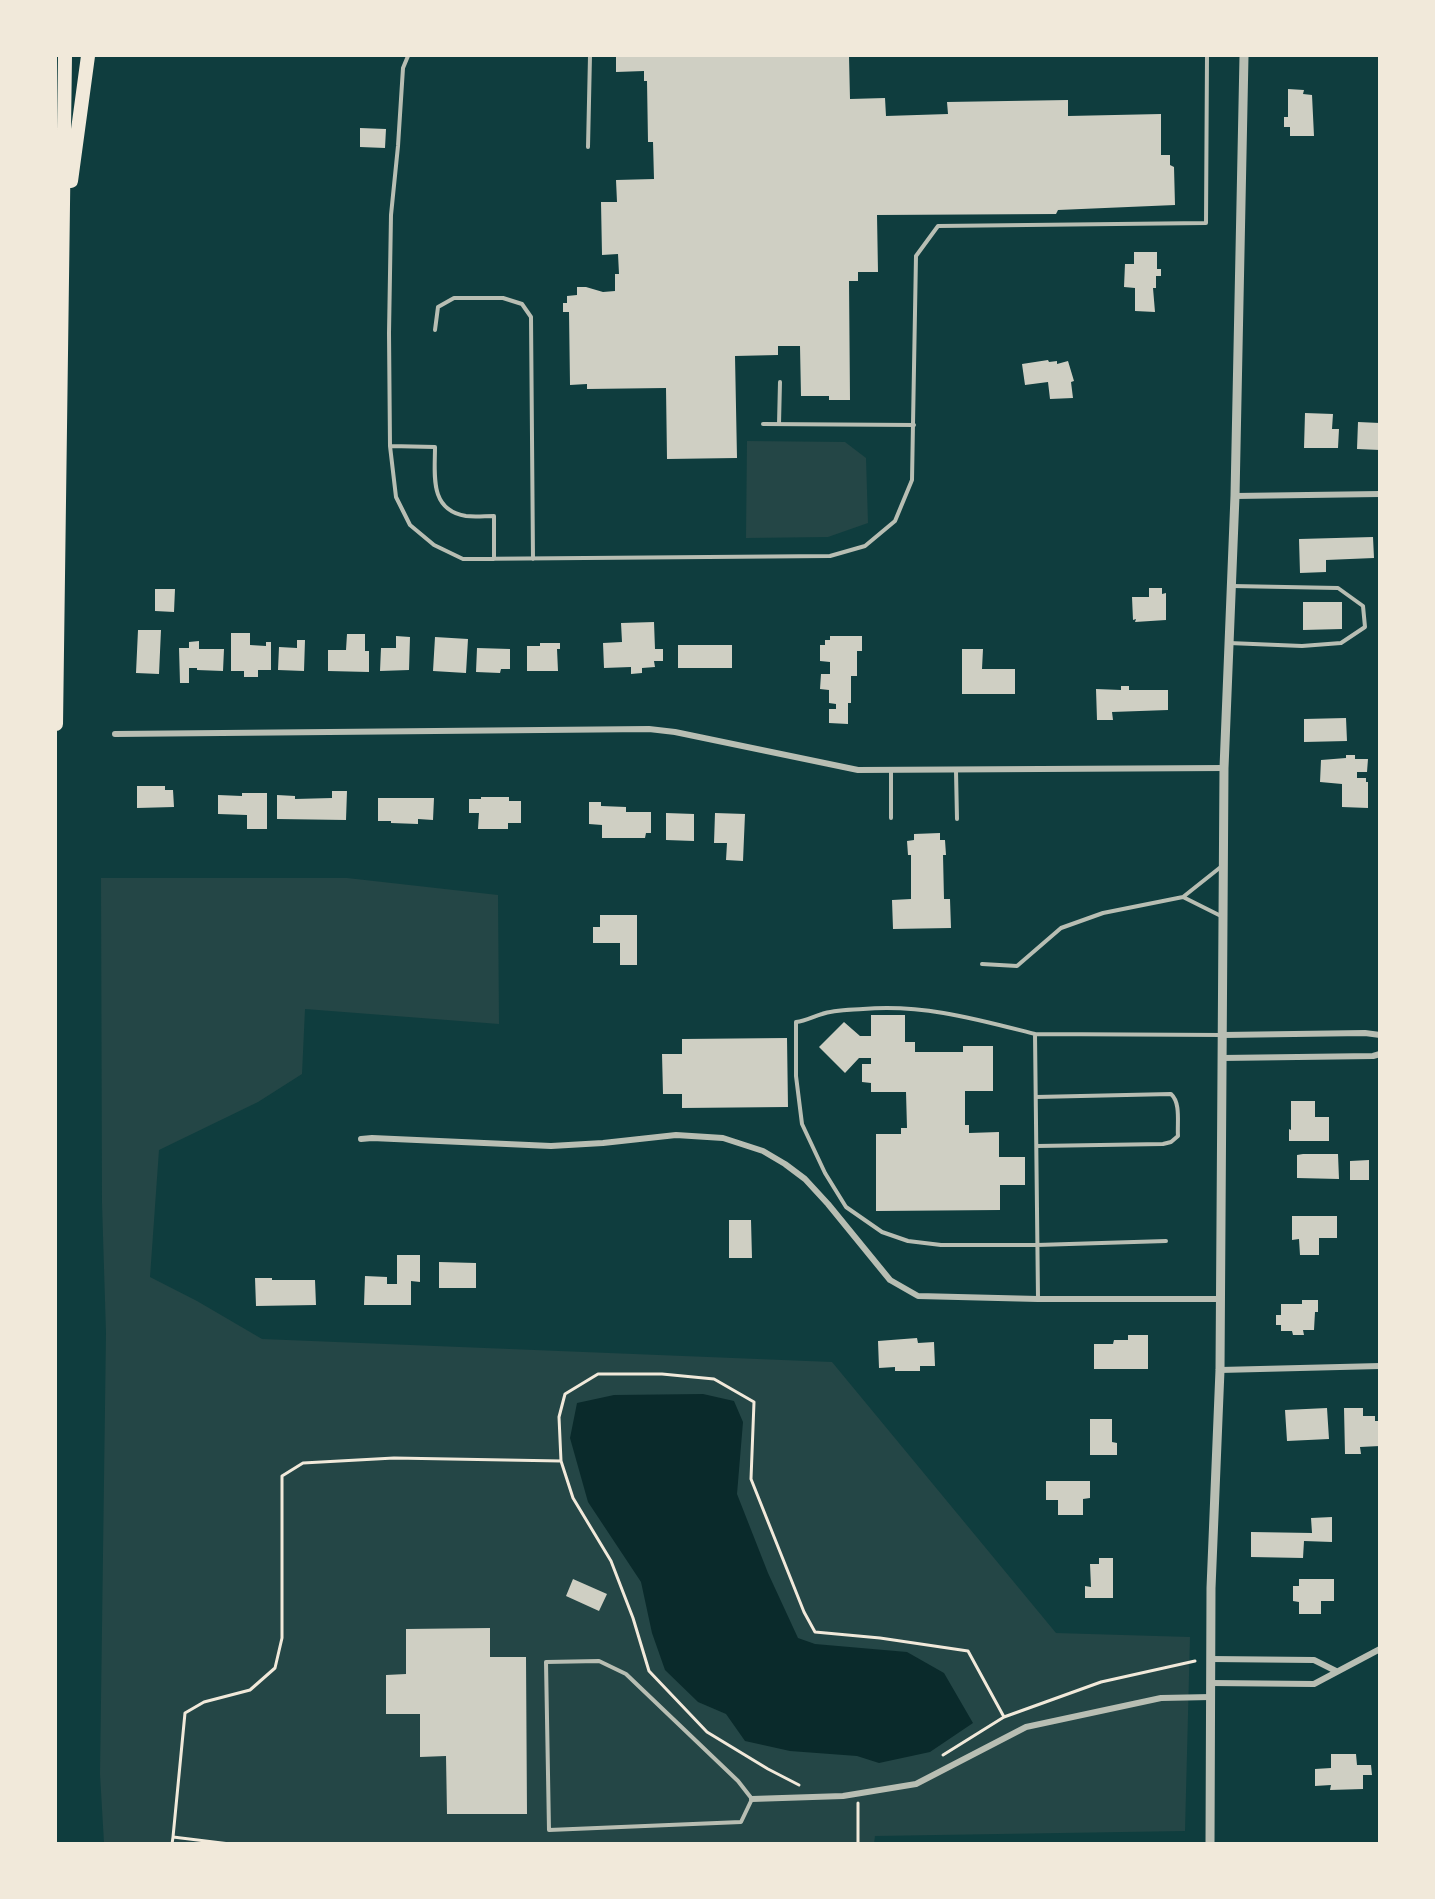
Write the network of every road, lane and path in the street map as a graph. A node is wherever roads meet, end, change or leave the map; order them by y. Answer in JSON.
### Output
{"nodes":[{"id":1,"x":66,"y":56,"type":"edge"},
{"id":2,"x":88,"y":56,"type":"edge"},
{"id":3,"x":408,"y":56,"type":"edge"},
{"id":4,"x":590,"y":56,"type":"edge"},
{"id":5,"x":1207,"y":56,"type":"edge"},
{"id":6,"x":1244,"y":56,"type":"edge"},
{"id":7,"x":588,"y":147,"type":"dead end"},
{"id":8,"x":63,"y":243,"type":"junction"},
{"id":9,"x":435,"y":330,"type":"dead end"},
{"id":10,"x":780,"y":382,"type":"dead end"},
{"id":11,"x":763,"y":424,"type":"dead end"},
{"id":12,"x":779,"y":424,"type":"junction"},
{"id":13,"x":914,"y":425,"type":"junction"},
{"id":14,"x":390,"y":446,"type":"junction"},
{"id":15,"x":1380,"y":494,"type":"edge"},
{"id":16,"x":1235,"y":496,"type":"junction"},
{"id":17,"x":494,"y":559,"type":"junction"},
{"id":18,"x":533,"y":559,"type":"junction"},
{"id":19,"x":1231,"y":586,"type":"junction"},
{"id":20,"x":1228,"y":643,"type":"junction"},
{"id":21,"x":56,"y":724,"type":"edge"},
{"id":22,"x":115,"y":734,"type":"dead end"},
{"id":23,"x":1224,"y":768,"type":"junction"},
{"id":24,"x":891,"y":771,"type":"junction"},
{"id":25,"x":956,"y":771,"type":"junction"},
{"id":26,"x":891,"y":818,"type":"dead end"},
{"id":27,"x":957,"y":819,"type":"dead end"},
{"id":28,"x":1222,"y":866,"type":"junction"},
{"id":29,"x":1183,"y":897,"type":"junction"},
{"id":30,"x":1223,"y":918,"type":"junction"},
{"id":31,"x":982,"y":964,"type":"dead end"},
{"id":32,"x":1035,"y":1034,"type":"junction"},
{"id":33,"x":1223,"y":1035,"type":"junction"},
{"id":34,"x":1380,"y":1035,"type":"edge"},
{"id":35,"x":1380,"y":1054,"type":"edge"},
{"id":36,"x":1222,"y":1058,"type":"junction"},
{"id":37,"x":1036,"y":1097,"type":"junction"},
{"id":38,"x":360,"y":1139,"type":"dead end"},
{"id":39,"x":1036,"y":1146,"type":"junction"},
{"id":40,"x":1166,"y":1241,"type":"dead end"},
{"id":41,"x":1037,"y":1245,"type":"junction"},
{"id":42,"x":1038,"y":1299,"type":"junction"},
{"id":43,"x":1220,"y":1299,"type":"junction"},
{"id":44,"x":1380,"y":1366,"type":"edge"},
{"id":45,"x":1220,"y":1370,"type":"junction"},
{"id":46,"x":561,"y":1461,"type":"junction"},
{"id":47,"x":1380,"y":1649,"type":"edge"},
{"id":48,"x":1211,"y":1659,"type":"junction"},
{"id":49,"x":1195,"y":1661,"type":"dead end"},
{"id":50,"x":1335,"y":1671,"type":"junction"},
{"id":51,"x":1211,"y":1683,"type":"junction"},
{"id":52,"x":1211,"y":1697,"type":"junction"},
{"id":53,"x":1004,"y":1717,"type":"junction"},
{"id":54,"x":939,"y":1757,"type":"dead end"},
{"id":55,"x":805,"y":1787,"type":"dead end"},
{"id":56,"x":752,"y":1799,"type":"junction"},
{"id":57,"x":858,"y":1818,"type":"dead end"},
{"id":58,"x":173,"y":1837,"type":"junction"},
{"id":59,"x":172,"y":1844,"type":"edge"},
{"id":60,"x":230,"y":1844,"type":"edge"},
{"id":61,"x":858,"y":1844,"type":"edge"},
{"id":62,"x":1210,"y":1844,"type":"edge"}],
"edges":[{"from":1,"to":8,"type":"highway"},
{"from":2,"to":8,"type":"highway"},
{"from":3,"to":14,"type":"lane"},
{"from":4,"to":7,"type":"lane"},
{"from":5,"to":13,"type":"lane"},
{"from":6,"to":16,"type":"street"},
{"from":8,"to":21,"type":"highway"},
{"from":9,"to":18,"type":"lane"},
{"from":10,"to":12,"type":"lane"},
{"from":11,"to":12,"type":"lane"},
{"from":12,"to":13,"type":"lane"},
{"from":13,"to":18,"type":"lane"},
{"from":14,"to":17,"type":"lane"},
{"from":14,"to":17,"type":"lane"},
{"from":15,"to":16,"type":"street"},
{"from":16,"to":19,"type":"street"},
{"from":17,"to":18,"type":"lane"},
{"from":19,"to":20,"type":"street"},
{"from":19,"to":20,"type":"lane"},
{"from":20,"to":23,"type":"street"},
{"from":22,"to":24,"type":"street"},
{"from":23,"to":25,"type":"street"},
{"from":23,"to":28,"type":"street"},
{"from":24,"to":25,"type":"street"},
{"from":24,"to":26,"type":"lane"},
{"from":25,"to":27,"type":"lane"},
{"from":28,"to":29,"type":"lane"},
{"from":28,"to":30,"type":"street"},
{"from":29,"to":30,"type":"lane"},
{"from":29,"to":31,"type":"lane"},
{"from":30,"to":33,"type":"street"},
{"from":32,"to":33,"type":"lane"},
{"from":32,"to":37,"type":"lane"},
{"from":32,"to":41,"type":"lane"},
{"from":33,"to":34,"type":"street"},
{"from":33,"to":36,"type":"street"},
{"from":35,"to":36,"type":"street"},
{"from":36,"to":43,"type":"street"},
{"from":37,"to":39,"type":"lane"},
{"from":37,"to":39,"type":"lane"},
{"from":38,"to":42,"type":"street"},
{"from":39,"to":41,"type":"lane"},
{"from":40,"to":41,"type":"lane"},
{"from":41,"to":42,"type":"lane"},
{"from":42,"to":43,"type":"street"},
{"from":43,"to":45,"type":"street"},
{"from":44,"to":45,"type":"street"},
{"from":45,"to":48,"type":"street"},
{"from":46,"to":53,"type":"path"},
{"from":46,"to":55,"type":"path"},
{"from":46,"to":58,"type":"path"},
{"from":47,"to":50,"type":"street"},
{"from":48,"to":50,"type":"street"},
{"from":48,"to":51,"type":"street"},
{"from":49,"to":53,"type":"path"},
{"from":50,"to":51,"type":"street"},
{"from":51,"to":52,"type":"street"},
{"from":52,"to":56,"type":"street"},
{"from":52,"to":62,"type":"street"},
{"from":53,"to":54,"type":"path"},
{"from":56,"to":56,"type":"lane"},
{"from":57,"to":61,"type":"path"},
{"from":58,"to":59,"type":"path"},
{"from":58,"to":60,"type":"path"}]}
